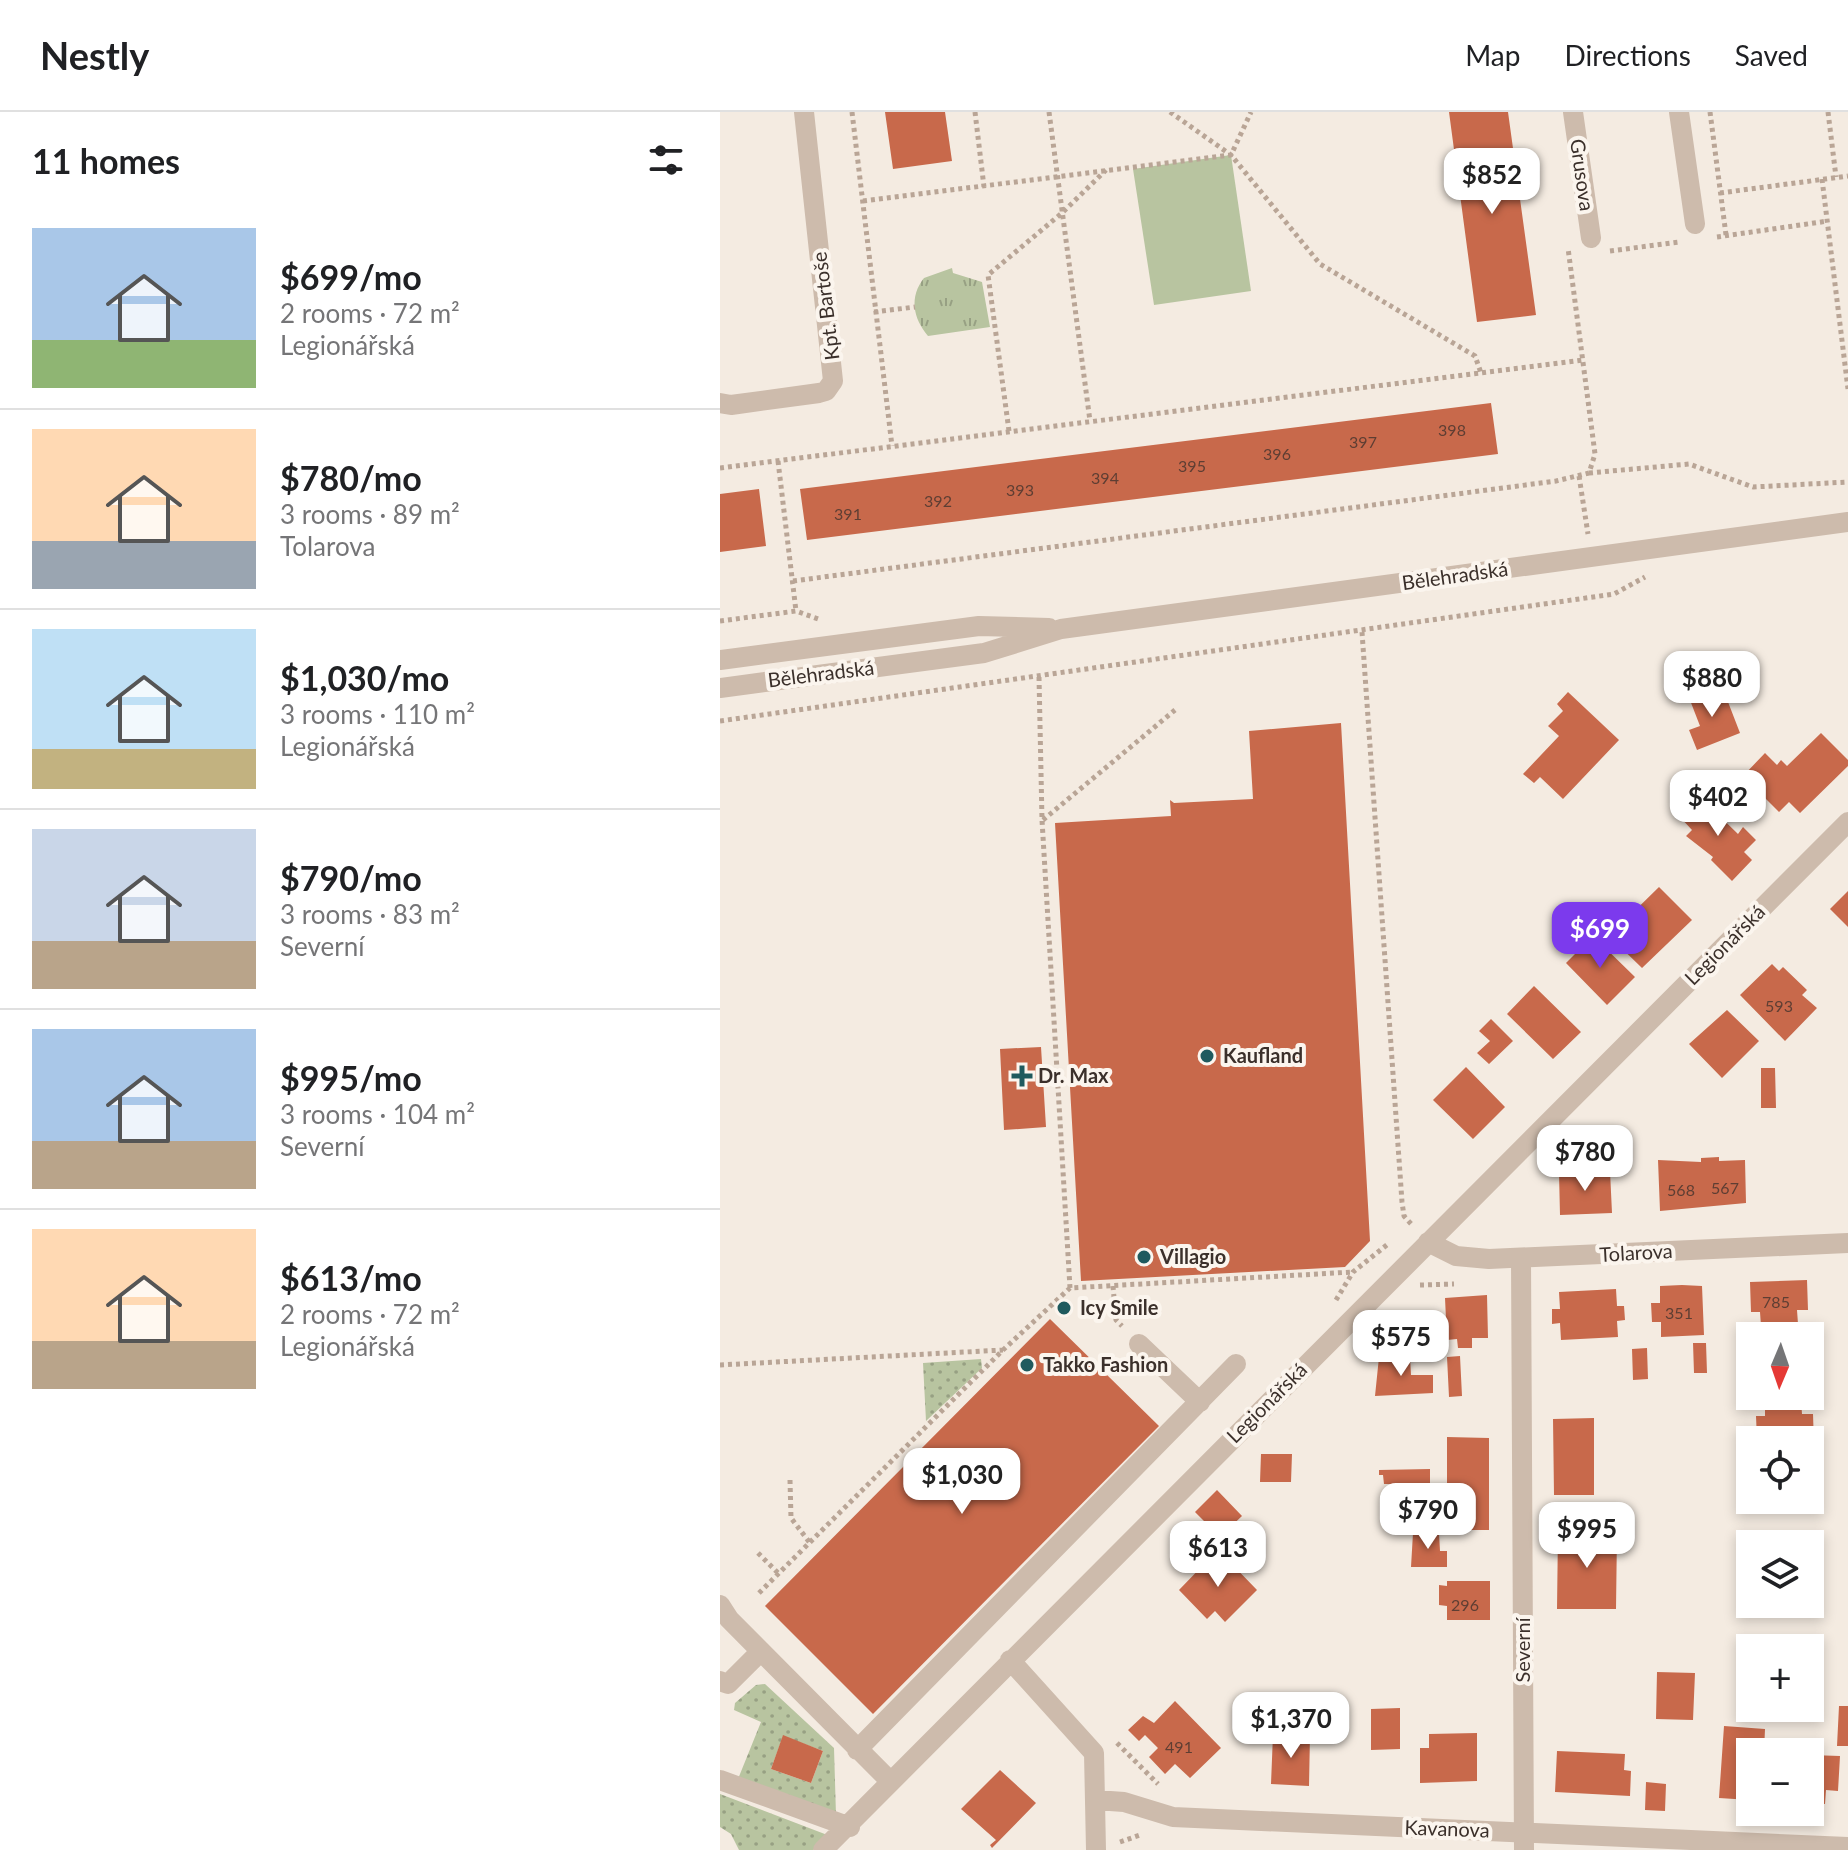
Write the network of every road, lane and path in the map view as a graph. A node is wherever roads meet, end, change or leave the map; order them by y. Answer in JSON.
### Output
{"nodes":[{"id":1,"x":804,"y":112,"type":"edge"},
{"id":2,"x":852,"y":112,"type":"edge"},
{"id":3,"x":975,"y":112,"type":"edge"},
{"id":4,"x":1049,"y":112,"type":"edge"},
{"id":5,"x":1170,"y":112,"type":"edge"},
{"id":6,"x":1251,"y":112,"type":"edge"},
{"id":7,"x":1573,"y":112,"type":"edge"},
{"id":8,"x":1679,"y":112,"type":"edge"},
{"id":9,"x":1710,"y":112,"type":"edge"},
{"id":10,"x":1828,"y":112,"type":"edge"},
{"id":11,"x":1231,"y":155,"type":"junction"},
{"id":12,"x":1107,"y":169,"type":"junction"},
{"id":13,"x":1057,"y":176,"type":"junction"},
{"id":14,"x":1848,"y":176,"type":"edge"},
{"id":15,"x":1836,"y":177,"type":"junction"},
{"id":16,"x":1822,"y":179,"type":"junction"},
{"id":17,"x":984,"y":187,"type":"junction"},
{"id":18,"x":1720,"y":193,"type":"junction"},
{"id":19,"x":863,"y":201,"type":"junction"},
{"id":20,"x":1062,"y":213,"type":"junction"},
{"id":21,"x":1695,"y":224,"type":"dead end"},
{"id":22,"x":1726,"y":235,"type":"dead end"},
{"id":23,"x":1591,"y":238,"type":"dead end"},
{"id":24,"x":1567,"y":242,"type":"dead end"},
{"id":25,"x":915,"y":307,"type":"dead end"},
{"id":26,"x":874,"y":312,"type":"junction"},
{"id":27,"x":1584,"y":360,"type":"junction"},
{"id":28,"x":1481,"y":373,"type":"junction"},
{"id":29,"x":1848,"y":389,"type":"edge"},
{"id":30,"x":720,"y":403,"type":"edge"},
{"id":31,"x":1090,"y":421,"type":"junction"},
{"id":32,"x":1009,"y":431,"type":"junction"},
{"id":33,"x":892,"y":446,"type":"junction"},
{"id":34,"x":778,"y":461,"type":"junction"},
{"id":35,"x":720,"y":468,"type":"edge"},
{"id":36,"x":1589,"y":473,"type":"junction"},
{"id":37,"x":1579,"y":476,"type":"junction"},
{"id":38,"x":1848,"y":482,"type":"edge"},
{"id":39,"x":1848,"y":522,"type":"edge"},
{"id":40,"x":1589,"y":541,"type":"dead end"},
{"id":41,"x":1658,"y":575,"type":"dead end"},
{"id":42,"x":793,"y":581,"type":"junction"},
{"id":43,"x":796,"y":611,"type":"junction"},
{"id":44,"x":720,"y":621,"type":"edge"},
{"id":45,"x":833,"y":625,"type":"dead end"},
{"id":46,"x":1061,"y":629,"type":"junction"},
{"id":47,"x":1362,"y":632,"type":"junction"},
{"id":48,"x":720,"y":660,"type":"edge"},
{"id":49,"x":1039,"y":677,"type":"junction"},
{"id":50,"x":720,"y":688,"type":"edge"},
{"id":51,"x":1175,"y":710,"type":"dead end"},
{"id":52,"x":720,"y":721,"type":"edge"},
{"id":53,"x":1042,"y":820,"type":"junction"},
{"id":54,"x":1848,"y":822,"type":"edge"},
{"id":55,"x":1428,"y":1242,"type":"junction"},
{"id":56,"x":1848,"y":1243,"type":"edge"},
{"id":57,"x":1521,"y":1258,"type":"junction"},
{"id":58,"x":1353,"y":1272,"type":"dead end"},
{"id":59,"x":1113,"y":1286,"type":"junction"},
{"id":60,"x":1070,"y":1288,"type":"junction"},
{"id":61,"x":1139,"y":1344,"type":"joint"},
{"id":62,"x":1003,"y":1350,"type":"junction"},
{"id":63,"x":1236,"y":1364,"type":"dead end"},
{"id":64,"x":720,"y":1365,"type":"edge"},
{"id":65,"x":1200,"y":1402,"type":"junction"},
{"id":66,"x":790,"y":1480,"type":"dead end"},
{"id":67,"x":810,"y":1543,"type":"junction"},
{"id":68,"x":758,"y":1553,"type":"dead end"},
{"id":69,"x":779,"y":1574,"type":"junction"},
{"id":70,"x":759,"y":1593,"type":"dead end"},
{"id":71,"x":720,"y":1605,"type":"edge"},
{"id":72,"x":761,"y":1651,"type":"junction"},
{"id":73,"x":1010,"y":1660,"type":"junction"},
{"id":74,"x":720,"y":1681,"type":"edge"},
{"id":75,"x":1116,"y":1742,"type":"dead end"},
{"id":76,"x":857,"y":1750,"type":"junction"},
{"id":77,"x":720,"y":1780,"type":"edge"},
{"id":78,"x":891,"y":1782,"type":"junction"},
{"id":79,"x":1161,"y":1788,"type":"dead end"},
{"id":80,"x":1096,"y":1800,"type":"junction"},
{"id":81,"x":850,"y":1827,"type":"junction"},
{"id":82,"x":1524,"y":1841,"type":"edge"},
{"id":83,"x":1848,"y":1847,"type":"edge"},
{"id":84,"x":823,"y":1850,"type":"edge"},
{"id":85,"x":1096,"y":1850,"type":"edge"}],
"edges":[{"from":1,"to":30,"type":"street","name":"Kpt. Bartoše"},
{"from":2,"to":19,"type":"path"},
{"from":3,"to":17,"type":"path"},
{"from":4,"to":13,"type":"path"},
{"from":5,"to":11,"type":"path"},
{"from":6,"to":11,"type":"path"},
{"from":7,"to":23,"type":"street","name":"Grusova"},
{"from":8,"to":21,"type":"street"},
{"from":9,"to":18,"type":"path"},
{"from":10,"to":15,"type":"path"},
{"from":11,"to":12,"type":"path"},
{"from":11,"to":28,"type":"path"},
{"from":12,"to":13,"type":"path"},
{"from":12,"to":20,"type":"path"},
{"from":13,"to":17,"type":"path"},
{"from":13,"to":20,"type":"path"},
{"from":14,"to":15,"type":"path"},
{"from":15,"to":16,"type":"path"},
{"from":16,"to":18,"type":"path"},
{"from":16,"to":29,"type":"path"},
{"from":17,"to":19,"type":"path"},
{"from":18,"to":22,"type":"path"},
{"from":19,"to":26,"type":"path"},
{"from":20,"to":31,"type":"path"},
{"from":20,"to":32,"type":"path"},
{"from":24,"to":27,"type":"path"},
{"from":25,"to":26,"type":"path"},
{"from":26,"to":33,"type":"path"},
{"from":27,"to":28,"type":"path"},
{"from":27,"to":36,"type":"path"},
{"from":28,"to":31,"type":"path"},
{"from":31,"to":32,"type":"path"},
{"from":32,"to":33,"type":"path"},
{"from":33,"to":34,"type":"path"},
{"from":34,"to":35,"type":"path"},
{"from":34,"to":42,"type":"path"},
{"from":36,"to":37,"type":"path"},
{"from":36,"to":38,"type":"path"},
{"from":37,"to":40,"type":"path"},
{"from":37,"to":42,"type":"path"},
{"from":39,"to":46,"type":"street","name":"Bělehradská"},
{"from":41,"to":47,"type":"path"},
{"from":42,"to":43,"type":"path"},
{"from":43,"to":44,"type":"path"},
{"from":43,"to":45,"type":"path"},
{"from":46,"to":48,"type":"street","name":"Bělehradská"},
{"from":46,"to":50,"type":"street","name":"Bělehradská"},
{"from":47,"to":49,"type":"path"},
{"from":47,"to":55,"type":"path"},
{"from":49,"to":52,"type":"path"},
{"from":49,"to":53,"type":"path"},
{"from":51,"to":53,"type":"path"},
{"from":53,"to":60,"type":"path"},
{"from":54,"to":55,"type":"street","name":"Legionářská"},
{"from":55,"to":57,"type":"street","name":"Tolarova"},
{"from":55,"to":73,"type":"street","name":"Legionářská"},
{"from":56,"to":57,"type":"street","name":"Tolarova"},
{"from":57,"to":82,"type":"street","name":"Severní"},
{"from":58,"to":59,"type":"path"},
{"from":59,"to":60,"type":"path"},
{"from":59,"to":61,"type":"path"},
{"from":60,"to":62,"type":"path"},
{"from":61,"to":65,"type":"street"},
{"from":62,"to":64,"type":"path"},
{"from":62,"to":67,"type":"path"},
{"from":63,"to":65,"type":"street"},
{"from":65,"to":76,"type":"street"},
{"from":66,"to":67,"type":"path"},
{"from":67,"to":69,"type":"path"},
{"from":68,"to":69,"type":"path"},
{"from":69,"to":70,"type":"path"},
{"from":71,"to":72,"type":"street"},
{"from":72,"to":74,"type":"street"},
{"from":72,"to":76,"type":"street"},
{"from":73,"to":78,"type":"street","name":"Legionářská"},
{"from":73,"to":80,"type":"street"},
{"from":75,"to":79,"type":"path"},
{"from":76,"to":78,"type":"street"},
{"from":77,"to":81,"type":"street"},
{"from":78,"to":81,"type":"street","name":"Legionářská"},
{"from":80,"to":82,"type":"street","name":"Kavanova"},
{"from":80,"to":85,"type":"street"},
{"from":81,"to":84,"type":"street","name":"Legionářská"},
{"from":82,"to":83,"type":"street","name":"Kavanova"}]}
